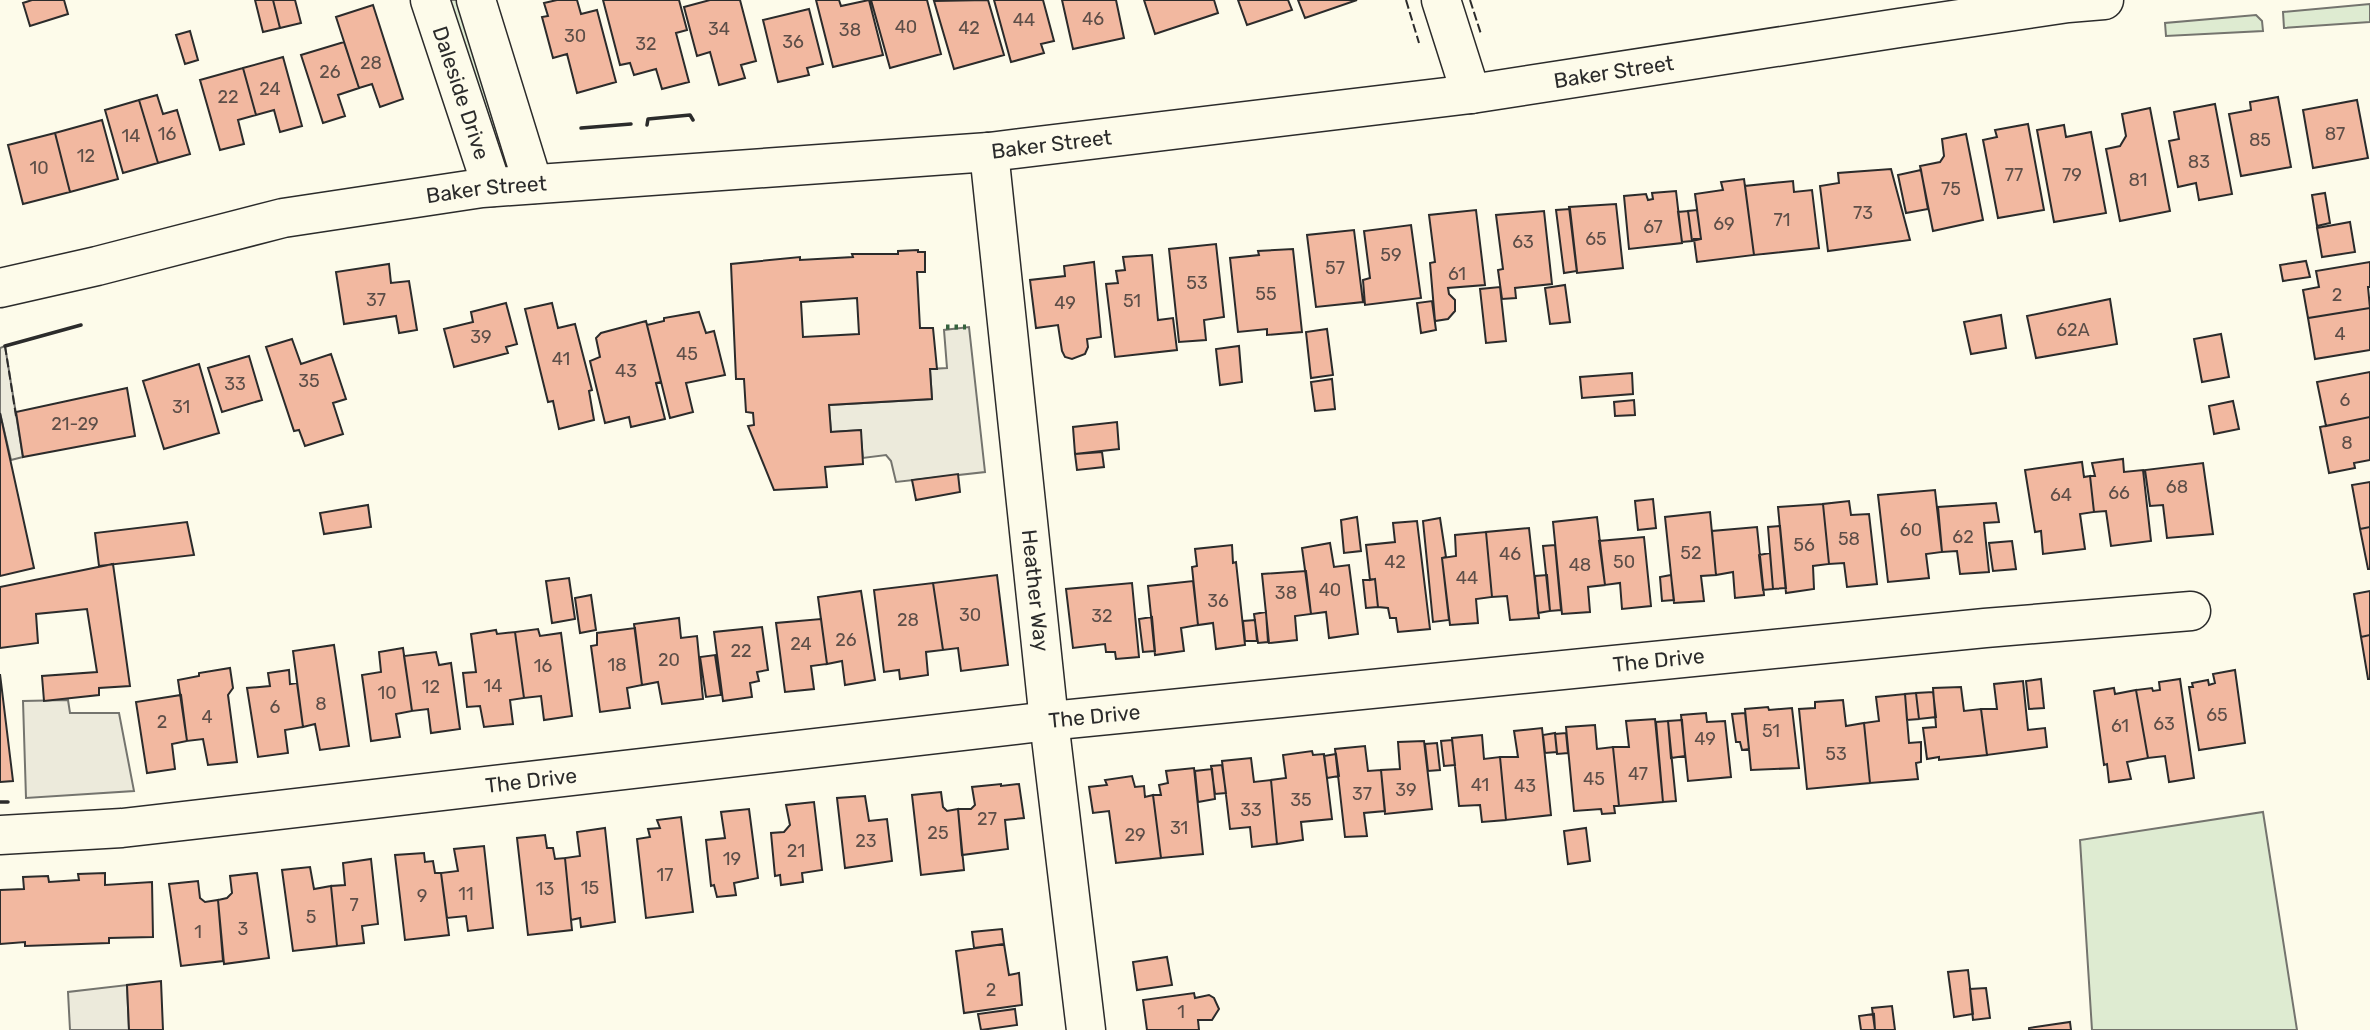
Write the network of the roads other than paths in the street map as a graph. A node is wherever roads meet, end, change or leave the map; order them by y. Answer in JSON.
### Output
{"nodes":[{"id":1,"x":430,"y":0,"type":"edge"},
{"id":2,"x":476,"y":0,"type":"edge"},
{"id":3,"x":1441,"y":0,"type":"edge"},
{"id":4,"x":2104,"y":0,"type":"edge"},
{"id":5,"x":1471,"y":94,"type":"junction"},
{"id":6,"x":989,"y":152,"type":"junction"},
{"id":7,"x":533,"y":184,"type":"junction"},
{"id":8,"x":492,"y":187,"type":"junction"},
{"id":9,"x":0,"y":289,"type":"edge"},
{"id":10,"x":2191,"y":611,"type":"dead end"},
{"id":11,"x":1049,"y":721,"type":"junction"},
{"id":12,"x":0,"y":835,"type":"edge"},
{"id":13,"x":1086,"y":1030,"type":"edge"}],
"edges":[{"from":1,"to":8,"type":"street","name":"Daleside Drive"},
{"from":2,"to":7,"type":"street","name":"Daleside Drive"},
{"from":3,"to":5,"type":"street"},
{"from":4,"to":5,"type":"street","name":"Baker Street"},
{"from":5,"to":6,"type":"street","name":"Baker Street"},
{"from":6,"to":7,"type":"street","name":"Baker Street"},
{"from":6,"to":11,"type":"street","name":"Heather Way"},
{"from":7,"to":8,"type":"street","name":"Baker Street"},
{"from":8,"to":9,"type":"street","name":"Baker Street"},
{"from":10,"to":11,"type":"street","name":"The Drive"},
{"from":11,"to":12,"type":"street","name":"The Drive"},
{"from":11,"to":13,"type":"street","name":"Heather Way"}]}
